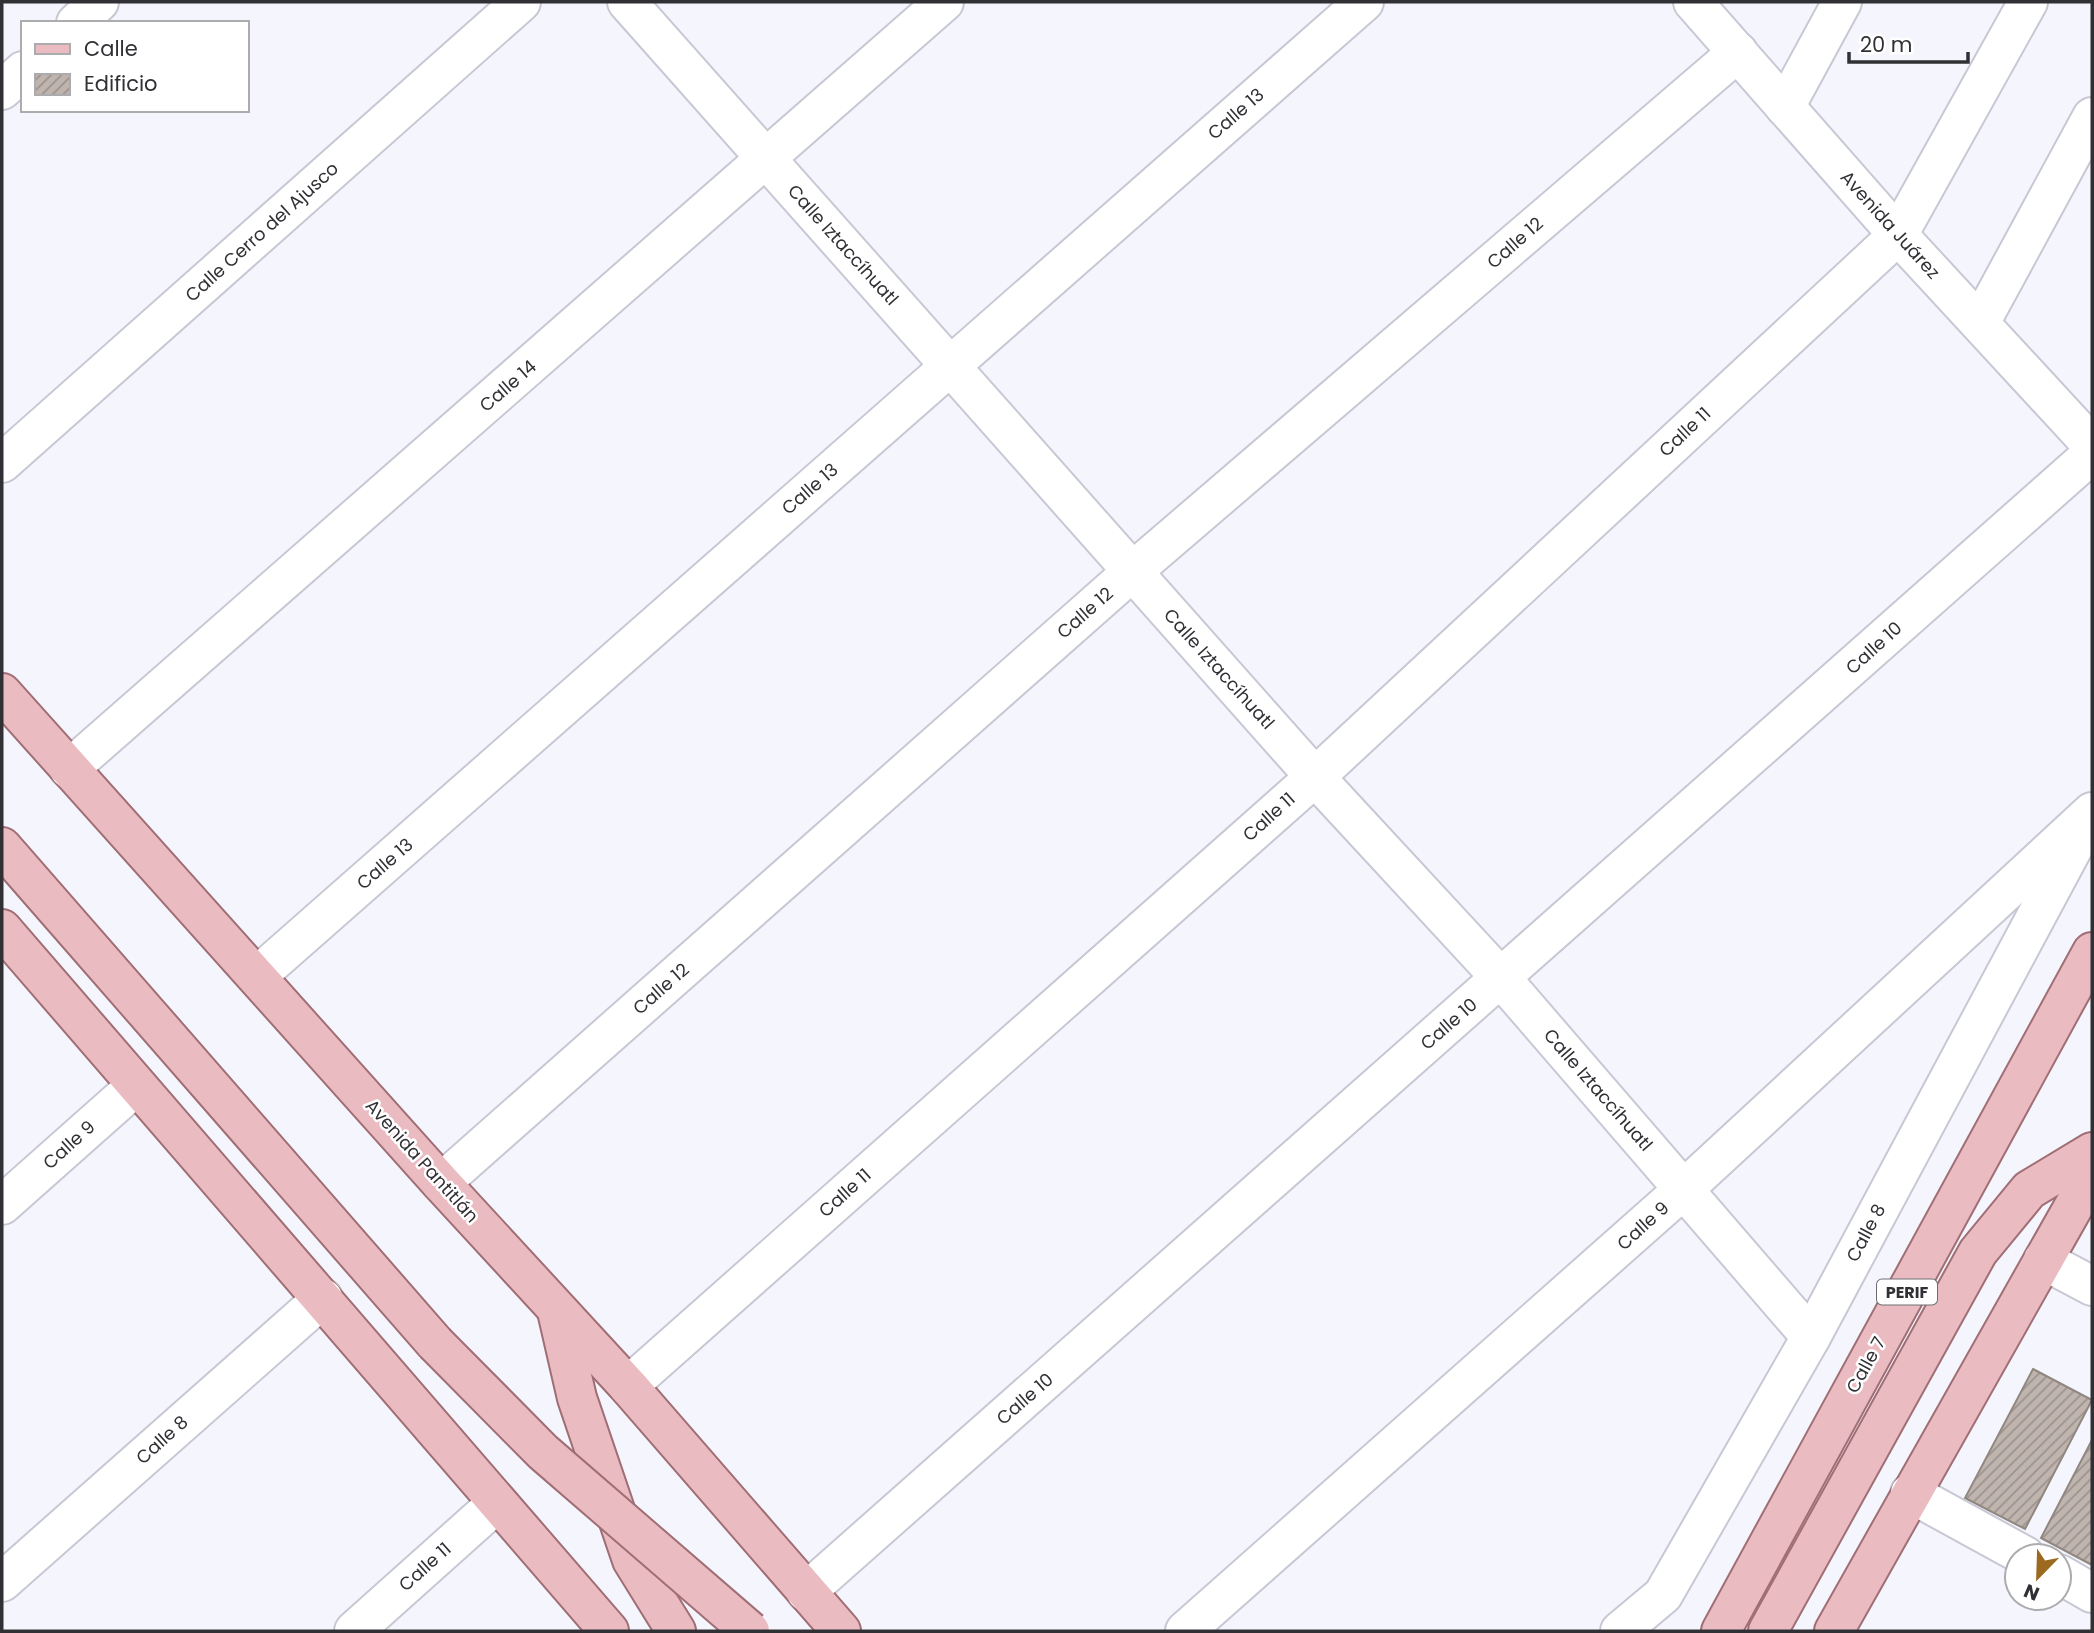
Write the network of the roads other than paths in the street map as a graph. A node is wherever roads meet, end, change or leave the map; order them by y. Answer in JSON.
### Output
{"nodes":[{"id":1,"x":99,"y":2,"type":"edge"},
{"id":2,"x":521,"y":2,"type":"edge"},
{"id":3,"x":627,"y":2,"type":"edge"},
{"id":4,"x":944,"y":2,"type":"edge"},
{"id":5,"x":1364,"y":2,"type":"edge"},
{"id":6,"x":1693,"y":2,"type":"edge"},
{"id":7,"x":1842,"y":2,"type":"edge"},
{"id":8,"x":2028,"y":2,"type":"edge"},
{"id":9,"x":78,"y":21,"type":"edge"},
{"id":10,"x":1738,"y":51,"type":"junction"},
{"id":11,"x":21,"y":73,"type":"edge"},
{"id":12,"x":2,"y":90,"type":"edge"},
{"id":13,"x":1785,"y":107,"type":"junction"},
{"id":14,"x":2092,"y":117,"type":"edge"},
{"id":15,"x":767,"y":160,"type":"junction"},
{"id":16,"x":1898,"y":234,"type":"junction"},
{"id":17,"x":1980,"y":323,"type":"junction"},
{"id":18,"x":950,"y":366,"type":"junction"},
{"id":19,"x":2092,"y":445,"type":"edge"},
{"id":20,"x":2092,"y":454,"type":"edge"},
{"id":21,"x":2,"y":463,"type":"edge"},
{"id":22,"x":1133,"y":571,"type":"junction"},
{"id":23,"x":2,"y":693,"type":"edge"},
{"id":24,"x":69,"y":769,"type":"junction"},
{"id":25,"x":1315,"y":777,"type":"junction"},
{"id":26,"x":2091,"y":814,"type":"edge"},
{"id":27,"x":2,"y":847,"type":"edge"},
{"id":28,"x":2,"y":929,"type":"edge"},
{"id":29,"x":2092,"y":952,"type":"edge"},
{"id":30,"x":257,"y":976,"type":"junction"},
{"id":31,"x":1501,"y":978,"type":"junction"},
{"id":32,"x":136,"y":1086,"type":"junction"},
{"id":33,"x":2092,"y":1152,"type":"edge"},
{"id":34,"x":2092,"y":1174,"type":"edge"},
{"id":35,"x":441,"y":1183,"type":"junction"},
{"id":36,"x":1684,"y":1189,"type":"junction"},
{"id":37,"x":2,"y":1205,"type":"edge"},
{"id":38,"x":2043,"y":1260,"type":"junction"},
{"id":39,"x":2092,"y":1286,"type":"edge"},
{"id":40,"x":323,"y":1298,"type":"junction"},
{"id":41,"x":557,"y":1310,"type":"junction"},
{"id":42,"x":1811,"y":1336,"type":"junction"},
{"id":43,"x":628,"y":1386,"type":"junction"},
{"id":44,"x":1910,"y":1493,"type":"junction"},
{"id":45,"x":497,"y":1503,"type":"junction"},
{"id":46,"x":2003,"y":1544,"type":"edge"},
{"id":47,"x":2073,"y":1582,"type":"edge"},
{"id":48,"x":2,"y":1583,"type":"edge"},
{"id":49,"x":806,"y":1592,"type":"junction"},
{"id":50,"x":2092,"y":1592,"type":"edge"},
{"id":51,"x":354,"y":1631,"type":"edge"},
{"id":52,"x":609,"y":1631,"type":"edge"},
{"id":53,"x":676,"y":1631,"type":"edge"},
{"id":54,"x":750,"y":1631,"type":"edge"},
{"id":55,"x":841,"y":1631,"type":"edge"},
{"id":56,"x":1185,"y":1631,"type":"edge"},
{"id":57,"x":1620,"y":1631,"type":"edge"},
{"id":58,"x":1721,"y":1631,"type":"edge"},
{"id":59,"x":1768,"y":1631,"type":"edge"},
{"id":60,"x":1834,"y":1631,"type":"edge"}],
"edges":[{"from":1,"to":9,"type":"street"},
{"from":2,"to":21,"type":"street","name":"Calle Cerro del Ajusco"},
{"from":3,"to":15,"type":"street","name":"Calle Iztaccíhuatl"},
{"from":4,"to":15,"type":"street","name":"Calle 14"},
{"from":5,"to":18,"type":"street","name":"Calle 13"},
{"from":6,"to":10,"type":"street","name":"Avenida Juárez"},
{"from":7,"to":13,"type":"street"},
{"from":8,"to":16,"type":"street","name":"Calle 11"},
{"from":10,"to":13,"type":"street","name":"Avenida Juárez"},
{"from":10,"to":22,"type":"street","name":"Calle 12"},
{"from":11,"to":12,"type":"street"},
{"from":13,"to":16,"type":"street","name":"Avenida Juárez"},
{"from":14,"to":17,"type":"street"},
{"from":15,"to":18,"type":"street","name":"Calle Iztaccíhuatl"},
{"from":15,"to":24,"type":"street","name":"Calle 14"},
{"from":16,"to":17,"type":"street","name":"Avenida Juárez"},
{"from":16,"to":25,"type":"street","name":"Calle 11"},
{"from":17,"to":19,"type":"street","name":"Avenida Juárez"},
{"from":18,"to":22,"type":"street","name":"Calle Iztaccíhuatl"},
{"from":18,"to":30,"type":"street","name":"Calle 13"},
{"from":20,"to":31,"type":"street","name":"Calle 10"},
{"from":22,"to":25,"type":"street","name":"Calle Iztaccíhuatl"},
{"from":22,"to":35,"type":"street","name":"Calle 12"},
{"from":23,"to":24,"type":"main road","name":"Avenida Pantitlán"},
{"from":24,"to":30,"type":"main road","name":"Avenida Pantitlán"},
{"from":25,"to":31,"type":"street","name":"Calle Iztaccíhuatl"},
{"from":25,"to":43,"type":"street","name":"Calle 11"},
{"from":26,"to":36,"type":"street","name":"Calle 9"},
{"from":26,"to":42,"type":"street","name":"Calle 8"},
{"from":27,"to":54,"type":"main road","bridge":true},
{"from":28,"to":32,"type":"main road"},
{"from":29,"to":58,"type":"main road","name":"Calle 7","number":"PERIF"},
{"from":30,"to":35,"type":"main road","name":"Avenida Pantitlán"},
{"from":31,"to":36,"type":"street","name":"Calle Iztaccíhuatl"},
{"from":31,"to":49,"type":"street","name":"Calle 10"},
{"from":32,"to":37,"type":"street","name":"Calle 9"},
{"from":32,"to":40,"type":"main road"},
{"from":33,"to":59,"type":"main road"},
{"from":34,"to":38,"type":"main road"},
{"from":35,"to":41,"type":"main road","name":"Avenida Pantitlán"},
{"from":36,"to":42,"type":"street","name":"Calle Iztaccíhuatl"},
{"from":36,"to":56,"type":"street","name":"Calle 9"},
{"from":38,"to":39,"type":"street"},
{"from":38,"to":44,"type":"main road"},
{"from":40,"to":45,"type":"main road"},
{"from":40,"to":48,"type":"street","name":"Calle 8"},
{"from":41,"to":43,"type":"main road","name":"Avenida Pantitlán"},
{"from":41,"to":53,"type":"main road"},
{"from":42,"to":57,"type":"street","name":"Calle 8"},
{"from":43,"to":49,"type":"main road","name":"Avenida Pantitlán"},
{"from":44,"to":46,"type":"street"},
{"from":44,"to":60,"type":"main road"},
{"from":45,"to":51,"type":"street","name":"Calle 11"},
{"from":45,"to":52,"type":"main road"},
{"from":47,"to":50,"type":"street"},
{"from":49,"to":55,"type":"main road","name":"Avenida Pantitlán"}]}
